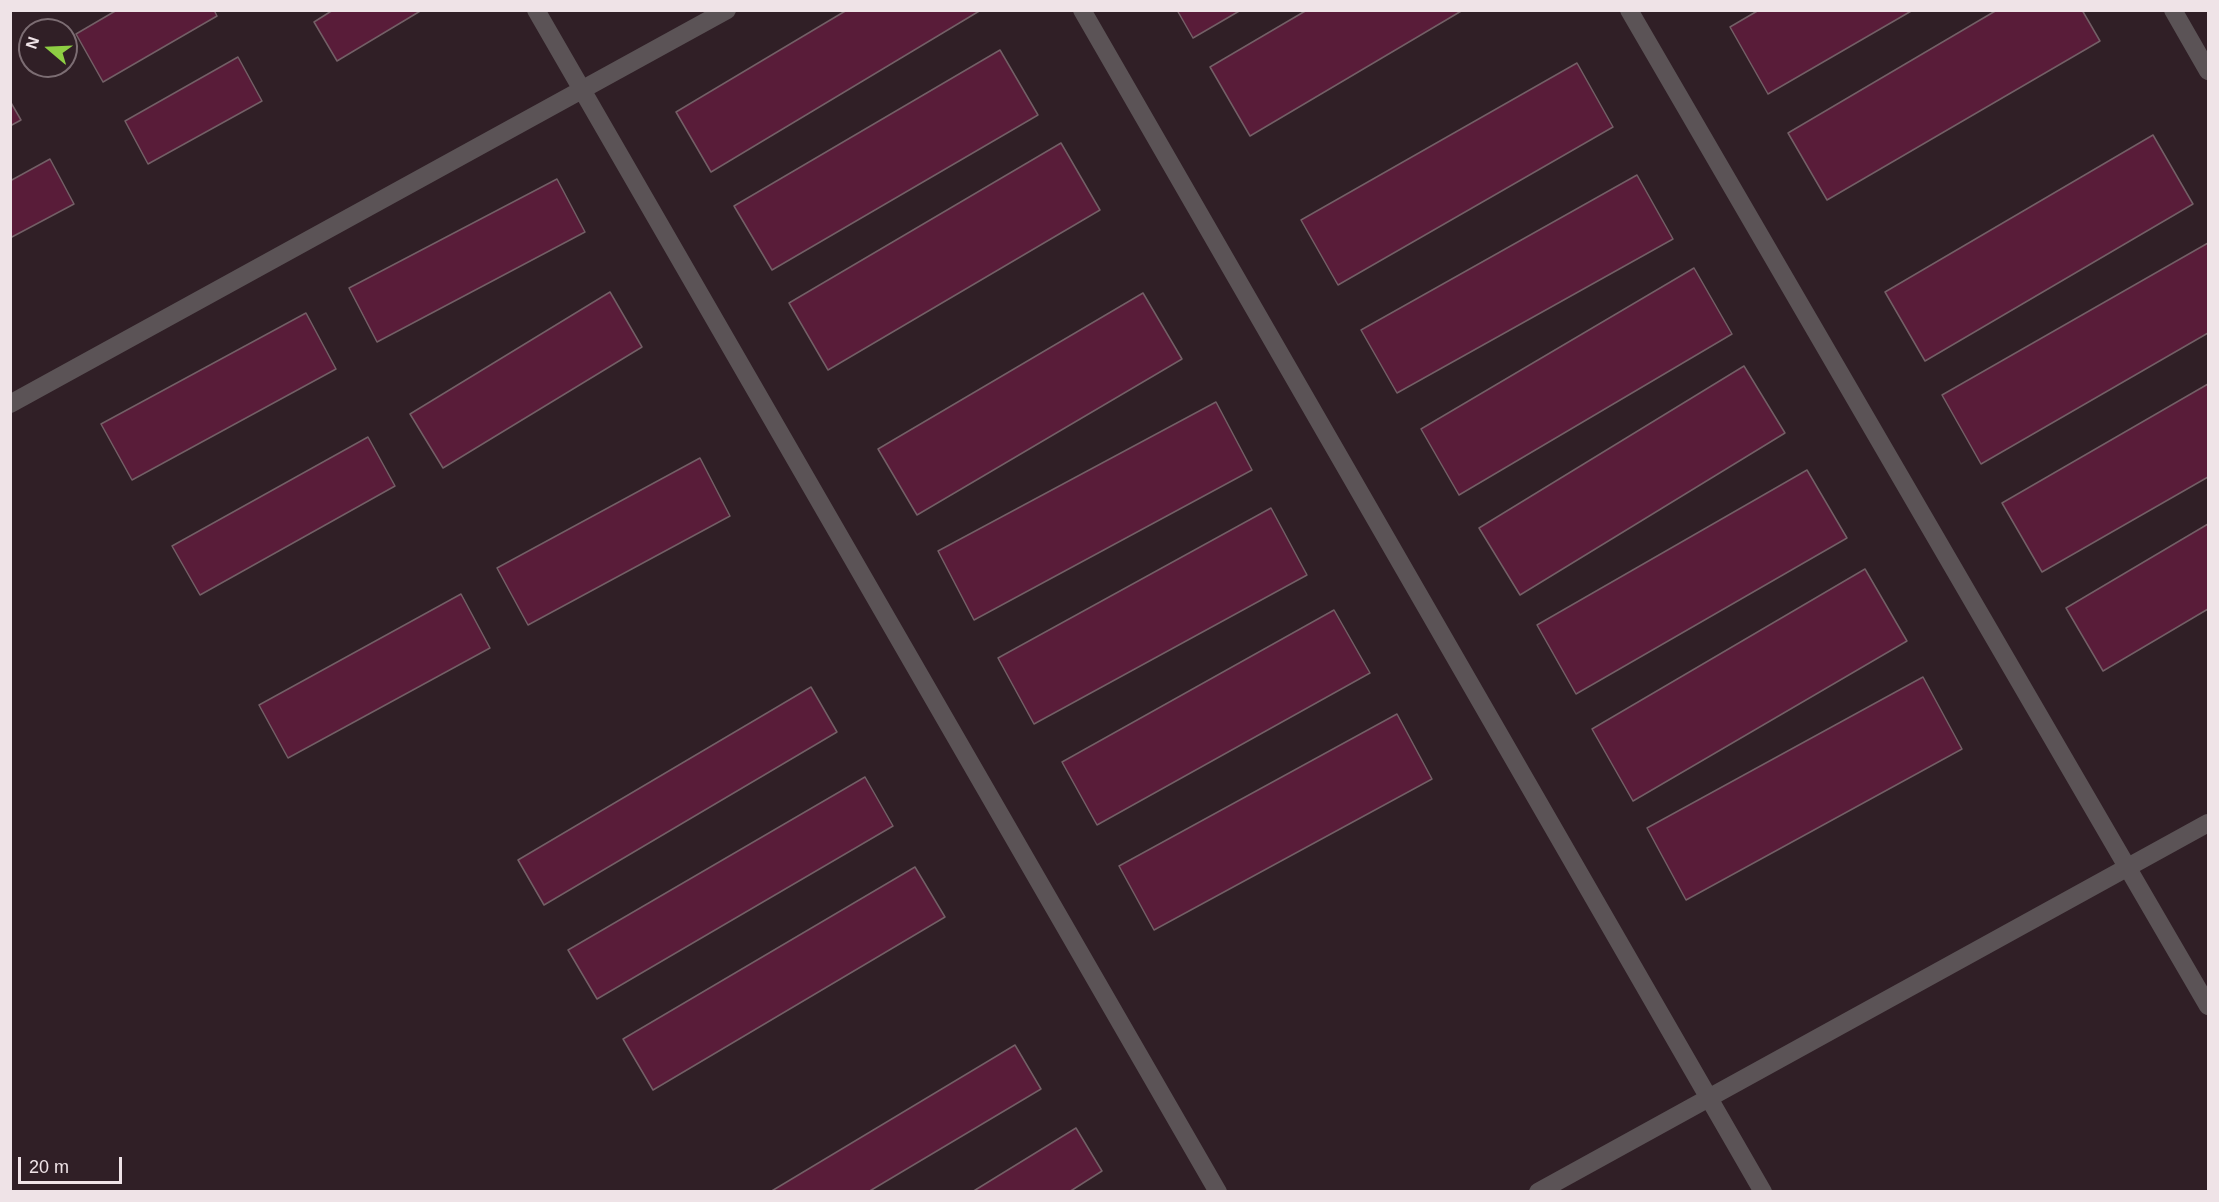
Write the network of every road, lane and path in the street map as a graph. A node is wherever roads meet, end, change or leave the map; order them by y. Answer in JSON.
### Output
{"nodes":[{"id":1,"x":536,"y":10,"type":"edge"},
{"id":2,"x":727,"y":10,"type":"edge"},
{"id":3,"x":1082,"y":10,"type":"edge"},
{"id":4,"x":1629,"y":10,"type":"edge"},
{"id":5,"x":2173,"y":10,"type":"edge"},
{"id":6,"x":2208,"y":71,"type":"edge"},
{"id":7,"x":582,"y":90,"type":"junction"},
{"id":8,"x":10,"y":404,"type":"edge"},
{"id":9,"x":2208,"y":823,"type":"edge"},
{"id":10,"x":2128,"y":867,"type":"junction"},
{"id":11,"x":2208,"y":1006,"type":"edge"},
{"id":12,"x":1709,"y":1098,"type":"junction"},
{"id":13,"x":1218,"y":1191,"type":"edge"},
{"id":14,"x":1538,"y":1191,"type":"edge"},
{"id":15,"x":1763,"y":1191,"type":"edge"}],
"edges":[{"from":1,"to":7,"type":"street"},
{"from":2,"to":7,"type":"street"},
{"from":3,"to":12,"type":"street"},
{"from":4,"to":10,"type":"street"},
{"from":5,"to":6,"type":"street"},
{"from":7,"to":8,"type":"street"},
{"from":7,"to":13,"type":"street"},
{"from":9,"to":10,"type":"street"},
{"from":10,"to":11,"type":"street"},
{"from":10,"to":12,"type":"street"},
{"from":12,"to":14,"type":"street"},
{"from":12,"to":15,"type":"street"}]}
